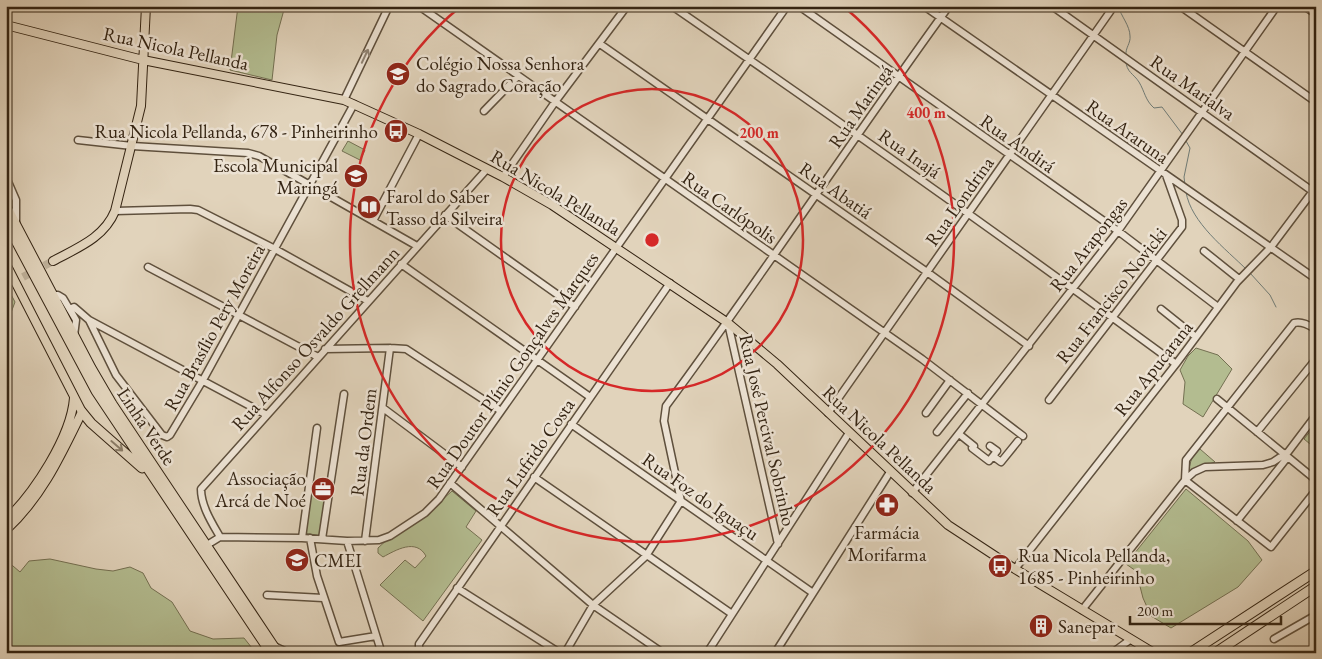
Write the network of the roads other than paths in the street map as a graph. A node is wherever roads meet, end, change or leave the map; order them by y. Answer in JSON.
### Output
{"nodes":[{"id":1,"x":146,"y":6,"type":"edge"},
{"id":2,"x":389,"y":6,"type":"edge"},
{"id":3,"x":419,"y":6,"type":"edge"},
{"id":4,"x":627,"y":6,"type":"edge"},
{"id":5,"x":672,"y":6,"type":"edge"},
{"id":6,"x":787,"y":6,"type":"edge"},
{"id":7,"x":799,"y":6,"type":"edge"},
{"id":8,"x":924,"y":6,"type":"edge"},
{"id":9,"x":949,"y":6,"type":"edge"},
{"id":10,"x":1052,"y":6,"type":"edge"},
{"id":11,"x":1180,"y":6,"type":"edge"},
{"id":12,"x":1276,"y":6,"type":"edge"},
{"id":13,"x":1304,"y":6,"type":"edge"},
{"id":14,"x":1114,"y":7,"type":"edge"},
{"id":15,"x":1316,"y":14,"type":"edge"},
{"id":16,"x":941,"y":18,"type":"junction"},
{"id":17,"x":6,"y":25,"type":"edge"},
{"id":18,"x":1094,"y":35,"type":"junction"},
{"id":19,"x":600,"y":44,"type":"junction"},
{"id":20,"x":1245,"y":52,"type":"junction"},
{"id":21,"x":143,"y":60,"type":"junction"},
{"id":22,"x":750,"y":60,"type":"junction"},
{"id":23,"x":518,"y":76,"type":"junction"},
{"id":24,"x":898,"y":78,"type":"junction"},
{"id":25,"x":1052,"y":96,"type":"junction"},
{"id":26,"x":344,"y":100,"type":"junction"},
{"id":27,"x":555,"y":102,"type":"junction"},
{"id":28,"x":1316,"y":102,"type":"edge"},
{"id":29,"x":354,"y":104,"type":"junction"},
{"id":30,"x":484,"y":111,"type":"dead end"},
{"id":31,"x":1202,"y":112,"type":"junction"},
{"id":32,"x":708,"y":120,"type":"junction"},
{"id":33,"x":419,"y":134,"type":"junction"},
{"id":34,"x":858,"y":135,"type":"junction"},
{"id":35,"x":78,"y":140,"type":"dead end"},
{"id":36,"x":132,"y":146,"type":"junction"},
{"id":37,"x":1011,"y":155,"type":"junction"},
{"id":38,"x":487,"y":169,"type":"junction"},
{"id":39,"x":1164,"y":174,"type":"junction"},
{"id":40,"x":6,"y":176,"type":"edge"},
{"id":41,"x":503,"y":177,"type":"junction"},
{"id":42,"x":666,"y":180,"type":"junction"},
{"id":43,"x":311,"y":184,"type":"junction"},
{"id":44,"x":1315,"y":191,"type":"edge"},
{"id":45,"x":816,"y":195,"type":"junction"},
{"id":46,"x":6,"y":206,"type":"edge"},
{"id":47,"x":115,"y":211,"type":"junction"},
{"id":48,"x":969,"y":214,"type":"junction"},
{"id":49,"x":446,"y":215,"type":"junction"},
{"id":50,"x":373,"y":221,"type":"junction"},
{"id":51,"x":6,"y":222,"type":"edge"},
{"id":52,"x":16,"y":226,"type":"junction"},
{"id":53,"x":1118,"y":231,"type":"junction"},
{"id":54,"x":417,"y":246,"type":"junction"},
{"id":55,"x":1271,"y":247,"type":"junction"},
{"id":56,"x":617,"y":248,"type":"junction"},
{"id":57,"x":275,"y":249,"type":"junction"},
{"id":58,"x":1204,"y":251,"type":"dead end"},
{"id":59,"x":772,"y":255,"type":"junction"},
{"id":60,"x":53,"y":261,"type":"tunnel mouth"},
{"id":61,"x":1157,"y":261,"type":"junction"},
{"id":62,"x":6,"y":264,"type":"edge"},
{"id":63,"x":401,"y":264,"type":"junction"},
{"id":64,"x":148,"y":267,"type":"dead end"},
{"id":65,"x":927,"y":272,"type":"junction"},
{"id":66,"x":1240,"y":279,"type":"junction"},
{"id":67,"x":1316,"y":279,"type":"edge"},
{"id":68,"x":670,"y":283,"type":"junction"},
{"id":69,"x":1073,"y":287,"type":"junction"},
{"id":70,"x":53,"y":295,"type":"junction"},
{"id":71,"x":368,"y":301,"type":"junction"},
{"id":72,"x":575,"y":307,"type":"junction"},
{"id":73,"x":1218,"y":307,"type":"junction"},
{"id":74,"x":1161,"y":309,"type":"dead end"},
{"id":75,"x":70,"y":310,"type":"junction"},
{"id":76,"x":239,"y":315,"type":"junction"},
{"id":77,"x":1112,"y":317,"type":"junction"},
{"id":78,"x":89,"y":320,"type":"junction"},
{"id":79,"x":728,"y":323,"type":"junction"},
{"id":80,"x":1316,"y":330,"type":"edge"},
{"id":81,"x":885,"y":333,"type":"junction"},
{"id":82,"x":74,"y":336,"type":"junction"},
{"id":83,"x":1196,"y":337,"type":"junction"},
{"id":84,"x":1029,"y":346,"type":"junction"},
{"id":85,"x":390,"y":348,"type":"junction"},
{"id":86,"x":325,"y":350,"type":"junction"},
{"id":87,"x":318,"y":357,"type":"junction"},
{"id":88,"x":538,"y":359,"type":"junction"},
{"id":89,"x":1316,"y":359,"type":"edge"},
{"id":90,"x":1176,"y":364,"type":"junction"},
{"id":91,"x":203,"y":380,"type":"junction"},
{"id":92,"x":950,"y":380,"type":"junction"},
{"id":93,"x":968,"y":393,"type":"junction"},
{"id":94,"x":344,"y":394,"type":"dead end"},
{"id":95,"x":74,"y":396,"type":"junction"},
{"id":96,"x":590,"y":397,"type":"junction"},
{"id":97,"x":1217,"y":399,"type":"dead end"},
{"id":98,"x":1049,"y":400,"type":"dead end"},
{"id":99,"x":982,"y":404,"type":"junction"},
{"id":100,"x":1228,"y":407,"type":"junction"},
{"id":101,"x":383,"y":408,"type":"junction"},
{"id":102,"x":501,"y":411,"type":"junction"},
{"id":103,"x":82,"y":412,"type":"junction"},
{"id":104,"x":828,"y":413,"type":"junction"},
{"id":105,"x":926,"y":413,"type":"dead end"},
{"id":106,"x":267,"y":415,"type":"junction"},
{"id":107,"x":1316,"y":415,"type":"edge"},
{"id":108,"x":571,"y":424,"type":"junction"},
{"id":109,"x":317,"y":428,"type":"dead end"},
{"id":110,"x":937,"y":432,"type":"dead end"},
{"id":111,"x":1257,"y":432,"type":"junction"},
{"id":112,"x":849,"y":433,"type":"junction"},
{"id":113,"x":959,"y":434,"type":"junction"},
{"id":114,"x":990,"y":446,"type":"dead end"},
{"id":115,"x":993,"y":456,"type":"junction"},
{"id":116,"x":1286,"y":457,"type":"junction"},
{"id":117,"x":462,"y":467,"type":"junction"},
{"id":118,"x":890,"y":472,"type":"junction"},
{"id":119,"x":534,"y":477,"type":"junction"},
{"id":120,"x":155,"y":480,"type":"junction"},
{"id":121,"x":1185,"y":480,"type":"junction"},
{"id":122,"x":1316,"y":480,"type":"edge"},
{"id":123,"x":450,"y":483,"type":"junction"},
{"id":124,"x":1316,"y":490,"type":"edge"},
{"id":125,"x":912,"y":493,"type":"junction"},
{"id":126,"x":681,"y":501,"type":"junction"},
{"id":127,"x":6,"y":520,"type":"edge"},
{"id":128,"x":1237,"y":520,"type":"junction"},
{"id":129,"x":501,"y":525,"type":"junction"},
{"id":130,"x":6,"y":530,"type":"edge"},
{"id":131,"x":220,"y":537,"type":"junction"},
{"id":132,"x":302,"y":538,"type":"junction"},
{"id":133,"x":310,"y":538,"type":"junction"},
{"id":134,"x":322,"y":539,"type":"junction"},
{"id":135,"x":347,"y":541,"type":"junction"},
{"id":136,"x":365,"y":541,"type":"junction"},
{"id":137,"x":778,"y":544,"type":"junction"},
{"id":138,"x":207,"y":545,"type":"junction"},
{"id":139,"x":646,"y":556,"type":"junction"},
{"id":140,"x":767,"y":561,"type":"junction"},
{"id":141,"x":1015,"y":569,"type":"junction"},
{"id":142,"x":1316,"y":571,"type":"edge"},
{"id":143,"x":1316,"y":586,"type":"edge"},
{"id":144,"x":457,"y":588,"type":"junction"},
{"id":145,"x":813,"y":593,"type":"junction"},
{"id":146,"x":267,"y":595,"type":"dead end"},
{"id":147,"x":323,"y":598,"type":"junction"},
{"id":148,"x":593,"y":605,"type":"junction"},
{"id":149,"x":1082,"y":610,"type":"junction"},
{"id":150,"x":732,"y":614,"type":"junction"},
{"id":151,"x":1316,"y":615,"type":"edge"},
{"id":152,"x":376,"y":636,"type":"junction"},
{"id":153,"x":1131,"y":639,"type":"junction"},
{"id":154,"x":1274,"y":639,"type":"dead end"},
{"id":155,"x":274,"y":650,"type":"edge"},
{"id":156,"x":381,"y":651,"type":"dead end"},
{"id":157,"x":421,"y":651,"type":"edge"},
{"id":158,"x":289,"y":653,"type":"edge"},
{"id":159,"x":560,"y":653,"type":"edge"},
{"id":160,"x":564,"y":653,"type":"edge"},
{"id":161,"x":663,"y":653,"type":"edge"},
{"id":162,"x":706,"y":653,"type":"edge"},
{"id":163,"x":774,"y":653,"type":"edge"},
{"id":164,"x":1112,"y":653,"type":"edge"},
{"id":165,"x":1154,"y":653,"type":"edge"},
{"id":166,"x":1190,"y":653,"type":"edge"},
{"id":167,"x":1214,"y":653,"type":"edge"}],
"edges":[{"from":1,"to":21,"type":"main road"},
{"from":26,"to":2,"type":"street","one_way":true},
{"from":3,"to":23,"type":"street","name":"Rua Carlópolis"},
{"from":4,"to":19,"type":"street"},
{"from":5,"to":22,"type":"street","name":"Rua Inajá"},
{"from":6,"to":22,"type":"street","name":"Rua Doutor Plínio Gonçalves Marques"},
{"from":7,"to":24,"type":"street","name":"Rua Andirá"},
{"from":8,"to":16,"type":"street","name":"Rua Araruna"},
{"from":9,"to":16,"type":"street","name":"Rua Maringá"},
{"from":10,"to":18,"type":"street","name":"Rua Marialva"},
{"from":11,"to":20,"type":"street"},
{"from":12,"to":20,"type":"street","name":"Rua Arapongas"},
{"from":13,"to":15,"type":"street"},
{"from":14,"to":18,"type":"street","name":"Rua Londrina"},
{"from":16,"to":24,"type":"street","name":"Rua Maringá"},
{"from":16,"to":25,"type":"street","name":"Rua Araruna"},
{"from":17,"to":21,"type":"main road","name":"Rua Nicola Pellanda"},
{"from":18,"to":25,"type":"street","name":"Rua Londrina"},
{"from":18,"to":31,"type":"street","name":"Rua Marialva"},
{"from":19,"to":27,"type":"street"},
{"from":19,"to":32,"type":"street","name":"Rua Abatiá"},
{"from":20,"to":28,"type":"street"},
{"from":20,"to":31,"type":"street","name":"Rua Arapongas"},
{"from":21,"to":26,"type":"main road","name":"Rua Nicola Pellanda"},
{"from":21,"to":36,"type":"main road"},
{"from":22,"to":32,"type":"street","name":"Rua Doutor Plínio Gonçalves Marques"},
{"from":22,"to":34,"type":"street","name":"Rua Inajá"},
{"from":23,"to":27,"type":"street","name":"Rua Carlópolis"},
{"from":23,"to":30,"type":"street"},
{"from":24,"to":34,"type":"street","name":"Rua Maringá"},
{"from":24,"to":37,"type":"street","name":"Rua Andirá"},
{"from":25,"to":37,"type":"street","name":"Rua Londrina"},
{"from":25,"to":39,"type":"street","name":"Rua Araruna"},
{"from":26,"to":29,"type":"main road","name":"Rua Nicola Pellanda"},
{"from":27,"to":41,"type":"street"},
{"from":27,"to":42,"type":"street","name":"Rua Carlópolis"},
{"from":29,"to":33,"type":"main road","name":"Rua Nicola Pellanda"},
{"from":29,"to":43,"type":"street","name":"Rua Brasílio Pery Moreira"},
{"from":31,"to":39,"type":"street","name":"Rua Arapongas"},
{"from":31,"to":44,"type":"street","name":"Rua Marialva"},
{"from":32,"to":42,"type":"street","name":"Rua Doutor Plínio Gonçalves Marques"},
{"from":32,"to":45,"type":"street","name":"Rua Abatiá"},
{"from":33,"to":38,"type":"main road","name":"Rua Nicola Pellanda"},
{"from":33,"to":50,"type":"street"},
{"from":34,"to":45,"type":"street","name":"Rua Maringá"},
{"from":34,"to":48,"type":"street","name":"Rua Inajá"},
{"from":35,"to":36,"type":"street"},
{"from":36,"to":43,"type":"street"},
{"from":36,"to":47,"type":"main road"},
{"from":37,"to":48,"type":"street","name":"Rua Londrina"},
{"from":37,"to":53,"type":"street","name":"Rua Andirá"},
{"from":38,"to":41,"type":"main road","name":"Rua Nicola Pellanda"},
{"from":38,"to":49,"type":"street","name":"Rua Alfonso Osvaldo Grellmann"},
{"from":39,"to":53,"type":"street","name":"Rua Arapongas"},
{"from":39,"to":55,"type":"street","name":"Rua Araruna"},
{"from":39,"to":61,"type":"street","name":"Rua Francisco Novicki"},
{"from":40,"to":52,"type":"street"},
{"from":41,"to":56,"type":"main road","name":"Rua Nicola Pellanda"},
{"from":42,"to":56,"type":"street","name":"Rua Doutor Plínio Gonçalves Marques"},
{"from":42,"to":59,"type":"street","name":"Rua Carlópolis"},
{"from":43,"to":50,"type":"street"},
{"from":43,"to":57,"type":"street","name":"Rua Brasílio Pery Moreira"},
{"from":44,"to":55,"type":"street","name":"Rua Apucarana"},
{"from":45,"to":59,"type":"street","name":"Rua Maringá"},
{"from":45,"to":65,"type":"street","name":"Rua Abatiá"},
{"from":46,"to":52,"type":"highway","name":"Linha Verde"},
{"from":47,"to":57,"type":"street"},
{"from":47,"to":60,"type":"main road"},
{"from":48,"to":65,"type":"street","name":"Rua Londrina"},
{"from":48,"to":69,"type":"street","name":"Rua Inajá"},
{"from":49,"to":54,"type":"street","name":"Rua Alfonso Osvaldo Grellmann"},
{"from":49,"to":72,"type":"street"},
{"from":50,"to":54,"type":"street"},
{"from":51,"to":120,"type":"highway","name":"Linha Verde"},
{"from":52,"to":70,"type":"highway","name":"Linha Verde"},
{"from":53,"to":61,"type":"street","name":"Rua Andirá"},
{"from":53,"to":69,"type":"street","name":"Rua Arapongas"},
{"from":54,"to":63,"type":"street","name":"Rua Alfonso Osvaldo Grellmann"},
{"from":55,"to":66,"type":"street","name":"Rua Apucarana"},
{"from":55,"to":67,"type":"street","name":"Rua Araruna"},
{"from":56,"to":68,"type":"main road","name":"Rua Nicola Pellanda"},
{"from":56,"to":72,"type":"street","name":"Rua Doutor Plínio Gonçalves Marques"},
{"from":57,"to":71,"type":"street"},
{"from":57,"to":76,"type":"street","name":"Rua Brasílio Pery Moreira"},
{"from":58,"to":66,"type":"street"},
{"from":59,"to":79,"type":"street","name":"Rua Maringá"},
{"from":59,"to":81,"type":"street","name":"Rua Carlópolis"},
{"from":61,"to":73,"type":"street","name":"Rua Andirá"},
{"from":61,"to":77,"type":"street","name":"Rua Francisco Novicki"},
{"from":62,"to":95,"type":"main road"},
{"from":63,"to":71,"type":"street","name":"Rua Alfonso Osvaldo Grellmann"},
{"from":63,"to":88,"type":"street"},
{"from":64,"to":76,"type":"street"},
{"from":65,"to":81,"type":"street","name":"Rua Londrina"},
{"from":65,"to":84,"type":"street","name":"Rua Abatiá"},
{"from":66,"to":73,"type":"street","name":"Rua Apucarana"},
{"from":68,"to":79,"type":"main road","name":"Rua Nicola Pellanda"},
{"from":68,"to":96,"type":"street","name":"Rua Lufrido Costa"},
{"from":69,"to":77,"type":"street","name":"Rua Inajá"},
{"from":69,"to":84,"type":"street","name":"Rua Arapongas"},
{"from":70,"to":75,"type":"street"},
{"from":70,"to":82,"type":"highway","name":"Linha Verde"},
{"from":71,"to":86,"type":"street","name":"Rua Alfonso Osvaldo Grellmann"},
{"from":72,"to":88,"type":"street","name":"Rua Doutor Plínio Gonçalves Marques"},
{"from":73,"to":83,"type":"street","name":"Rua Apucarana"},
{"from":74,"to":83,"type":"street"},
{"from":75,"to":78,"type":"street"},
{"from":75,"to":82,"type":"street"},
{"from":76,"to":87,"type":"street"},
{"from":76,"to":91,"type":"street","name":"Rua Brasílio Pery Moreira"},
{"from":77,"to":90,"type":"street","name":"Rua Inajá"},
{"from":77,"to":98,"type":"street","name":"Rua Francisco Novicki"},
{"from":78,"to":91,"type":"street"},
{"from":78,"to":91,"type":"street","name":"Rua Brasílio Pery Moreira"},
{"from":79,"to":104,"type":"main road","name":"Rua Nicola Pellanda"},
{"from":79,"to":126,"type":"street","name":"Rua Maringá"},
{"from":79,"to":137,"type":"street","name":"Rua José Percival Sobrinho"},
{"from":80,"to":100,"type":"street"},
{"from":81,"to":92,"type":"street","name":"Rua Carlópolis"},
{"from":81,"to":104,"type":"street","name":"Rua Londrina"},
{"from":82,"to":138,"type":"highway","name":"Linha Verde"},
{"from":83,"to":90,"type":"street","name":"Rua Apucarana"},
{"from":84,"to":99,"type":"street","name":"Rua Arapongas"},
{"from":85,"to":86,"type":"street"},
{"from":85,"to":101,"type":"street","name":"Rua da Ordem"},
{"from":85,"to":102,"type":"street"},
{"from":86,"to":87,"type":"street","name":"Rua Alfonso Osvaldo Grellmann"},
{"from":87,"to":106,"type":"street","name":"Rua Alfonso Osvaldo Grellmann"},
{"from":88,"to":96,"type":"street"},
{"from":88,"to":102,"type":"street","name":"Rua Doutor Plínio Gonçalves Marques"},
{"from":89,"to":111,"type":"street"},
{"from":90,"to":141,"type":"street","name":"Rua Apucarana"},
{"from":91,"to":106,"type":"street"},
{"from":92,"to":93,"type":"street","name":"Rua Carlópolis"},
{"from":92,"to":105,"type":"street"},
{"from":93,"to":99,"type":"street","name":"Rua Carlópolis"},
{"from":93,"to":110,"type":"street"},
{"from":94,"to":134,"type":"street"},
{"from":95,"to":103,"type":"main road"},
{"from":95,"to":127,"type":"main road"},
{"from":96,"to":108,"type":"street","name":"Rua Lufrido Costa"},
{"from":97,"to":100,"type":"street"},
{"from":99,"to":113,"type":"street","name":"Rua Arapongas"},
{"from":99,"to":115,"type":"street","name":"Rua Carlópolis"},
{"from":100,"to":111,"type":"street"},
{"from":100,"to":121,"type":"street"},
{"from":101,"to":117,"type":"street"},
{"from":101,"to":136,"type":"street","name":"Rua da Ordem"},
{"from":102,"to":117,"type":"street","name":"Rua Doutor Plínio Gonçalves Marques"},
{"from":103,"to":120,"type":"highway","one_way":true},
{"from":103,"to":130,"type":"main road"},
{"from":104,"to":112,"type":"main road","name":"Rua Nicola Pellanda"},
{"from":106,"to":131,"type":"street","name":"Rua Alfonso Osvaldo Grellmann"},
{"from":107,"to":116,"type":"street"},
{"from":108,"to":119,"type":"street","name":"Rua Lufrido Costa"},
{"from":108,"to":126,"type":"street","name":"Rua Foz do Iguaçu"},
{"from":109,"to":132,"type":"street"},
{"from":111,"to":116,"type":"street"},
{"from":112,"to":118,"type":"main road","name":"Rua Nicola Pellanda"},
{"from":112,"to":137,"type":"street"},
{"from":113,"to":115,"type":"street"},
{"from":113,"to":125,"type":"street","name":"Rua Arapongas"},
{"from":114,"to":115,"type":"street"},
{"from":116,"to":121,"type":"street"},
{"from":116,"to":122,"type":"street"},
{"from":116,"to":128,"type":"street"},
{"from":117,"to":123,"type":"street","name":"Rua Doutor Plínio Gonçalves Marques"},
{"from":118,"to":125,"type":"main road","name":"Rua Nicola Pellanda"},
{"from":118,"to":145,"type":"street"},
{"from":119,"to":129,"type":"street","name":"Rua Lufrido Costa"},
{"from":119,"to":139,"type":"street"},
{"from":120,"to":155,"type":"highway","name":"Linha Verde"},
{"from":121,"to":128,"type":"street"},
{"from":121,"to":149,"type":"street"},
{"from":123,"to":129,"type":"street"},
{"from":123,"to":136,"type":"street","name":"Rua Doutor Plínio Gonçalves Marques"},
{"from":124,"to":128,"type":"street"},
{"from":125,"to":141,"type":"main road","name":"Rua Nicola Pellanda"},
{"from":126,"to":139,"type":"street"},
{"from":126,"to":140,"type":"street","name":"Rua Foz do Iguaçu"},
{"from":129,"to":144,"type":"street","name":"Rua Lufrido Costa"},
{"from":129,"to":148,"type":"street"},
{"from":131,"to":132,"type":"street","name":"Rua Doutor Plínio Gonçalves Marques"},
{"from":131,"to":138,"type":"street"},
{"from":132,"to":133,"type":"street","name":"Rua Doutor Plínio Gonçalves Marques"},
{"from":133,"to":134,"type":"street","name":"Rua Doutor Plínio Gonçalves Marques"},
{"from":133,"to":147,"type":"street"},
{"from":134,"to":135,"type":"street","name":"Rua Doutor Plínio Gonçalves Marques"},
{"from":135,"to":136,"type":"street","name":"Rua Doutor Plínio Gonçalves Marques"},
{"from":135,"to":152,"type":"street"},
{"from":137,"to":140,"type":"street"},
{"from":138,"to":155,"type":"highway","name":"Linha Verde"},
{"from":139,"to":148,"type":"street"},
{"from":139,"to":150,"type":"street"},
{"from":140,"to":145,"type":"street","name":"Rua Foz do Iguaçu"},
{"from":140,"to":150,"type":"street"},
{"from":141,"to":149,"type":"main road","name":"Rua Nicola Pellanda"},
{"from":142,"to":166,"type":"highway"},
{"from":143,"to":167,"type":"highway"},
{"from":144,"to":157,"type":"street","name":"Rua Lufrido Costa"},
{"from":144,"to":159,"type":"street"},
{"from":145,"to":163,"type":"street"},
{"from":146,"to":147,"type":"street"},
{"from":147,"to":152,"type":"street"},
{"from":148,"to":160,"type":"street"},
{"from":148,"to":161,"type":"street"},
{"from":149,"to":153,"type":"main road","name":"Rua Nicola Pellanda"},
{"from":150,"to":162,"type":"street"},
{"from":151,"to":154,"type":"street"},
{"from":152,"to":156,"type":"street"},
{"from":153,"to":164,"type":"street"},
{"from":153,"to":165,"type":"main road","name":"Rua Nicola Pellanda"},
{"from":155,"to":158,"type":"street"}]}
